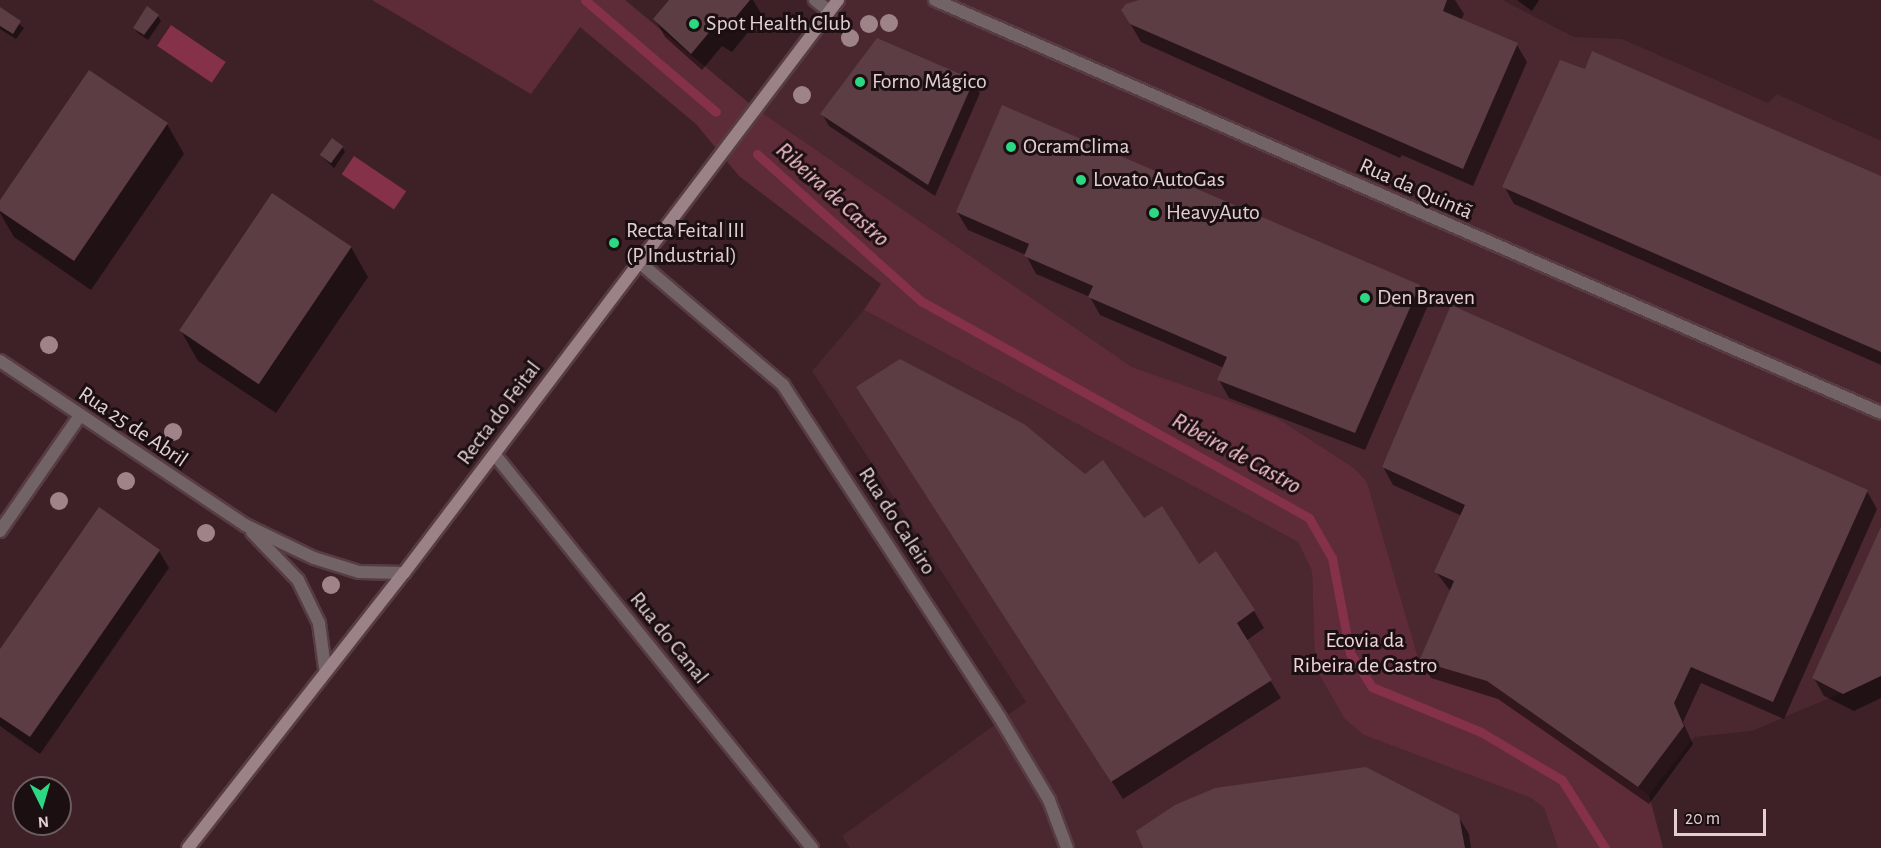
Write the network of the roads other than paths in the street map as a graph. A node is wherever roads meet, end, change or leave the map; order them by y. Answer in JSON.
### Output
{"nodes":[{"id":1,"x":815,"y":0,"type":"edge"},
{"id":2,"x":838,"y":0,"type":"edge"},
{"id":3,"x":935,"y":0,"type":"edge"},
{"id":4,"x":829,"y":11,"type":"junction"},
{"id":5,"x":638,"y":261,"type":"junction"},
{"id":6,"x":0,"y":361,"type":"edge"},
{"id":7,"x":1881,"y":413,"type":"edge"},
{"id":8,"x":79,"y":417,"type":"junction"},
{"id":9,"x":495,"y":455,"type":"junction"},
{"id":10,"x":245,"y":525,"type":"junction"},
{"id":11,"x":0,"y":531,"type":"edge"},
{"id":12,"x":404,"y":573,"type":"junction"},
{"id":13,"x":325,"y":668,"type":"junction"},
{"id":14,"x":188,"y":848,"type":"edge"},
{"id":15,"x":812,"y":848,"type":"edge"},
{"id":16,"x":1067,"y":848,"type":"edge"}],
"edges":[{"from":1,"to":4,"type":"street"},
{"from":2,"to":4,"type":"street","name":"Recta do Feital"},
{"from":3,"to":7,"type":"street","name":"Rua da Quintã"},
{"from":4,"to":5,"type":"street","name":"Recta do Feital"},
{"from":5,"to":9,"type":"street","name":"Recta do Feital"},
{"from":5,"to":16,"type":"street","name":"Rua do Caleiro"},
{"from":6,"to":8,"type":"street","name":"Rua 25 de Abril"},
{"from":8,"to":10,"type":"street","name":"Rua 25 de Abril"},
{"from":8,"to":11,"type":"street"},
{"from":9,"to":12,"type":"street","name":"Recta do Feital"},
{"from":9,"to":15,"type":"street","name":"Rua do Canal"},
{"from":10,"to":12,"type":"street","name":"Rua 25 de Abril"},
{"from":10,"to":13,"type":"street","name":"Rua 25 de Abril"},
{"from":12,"to":13,"type":"street","name":"Recta do Feital"},
{"from":13,"to":14,"type":"street","name":"Recta do Feital"}]}
